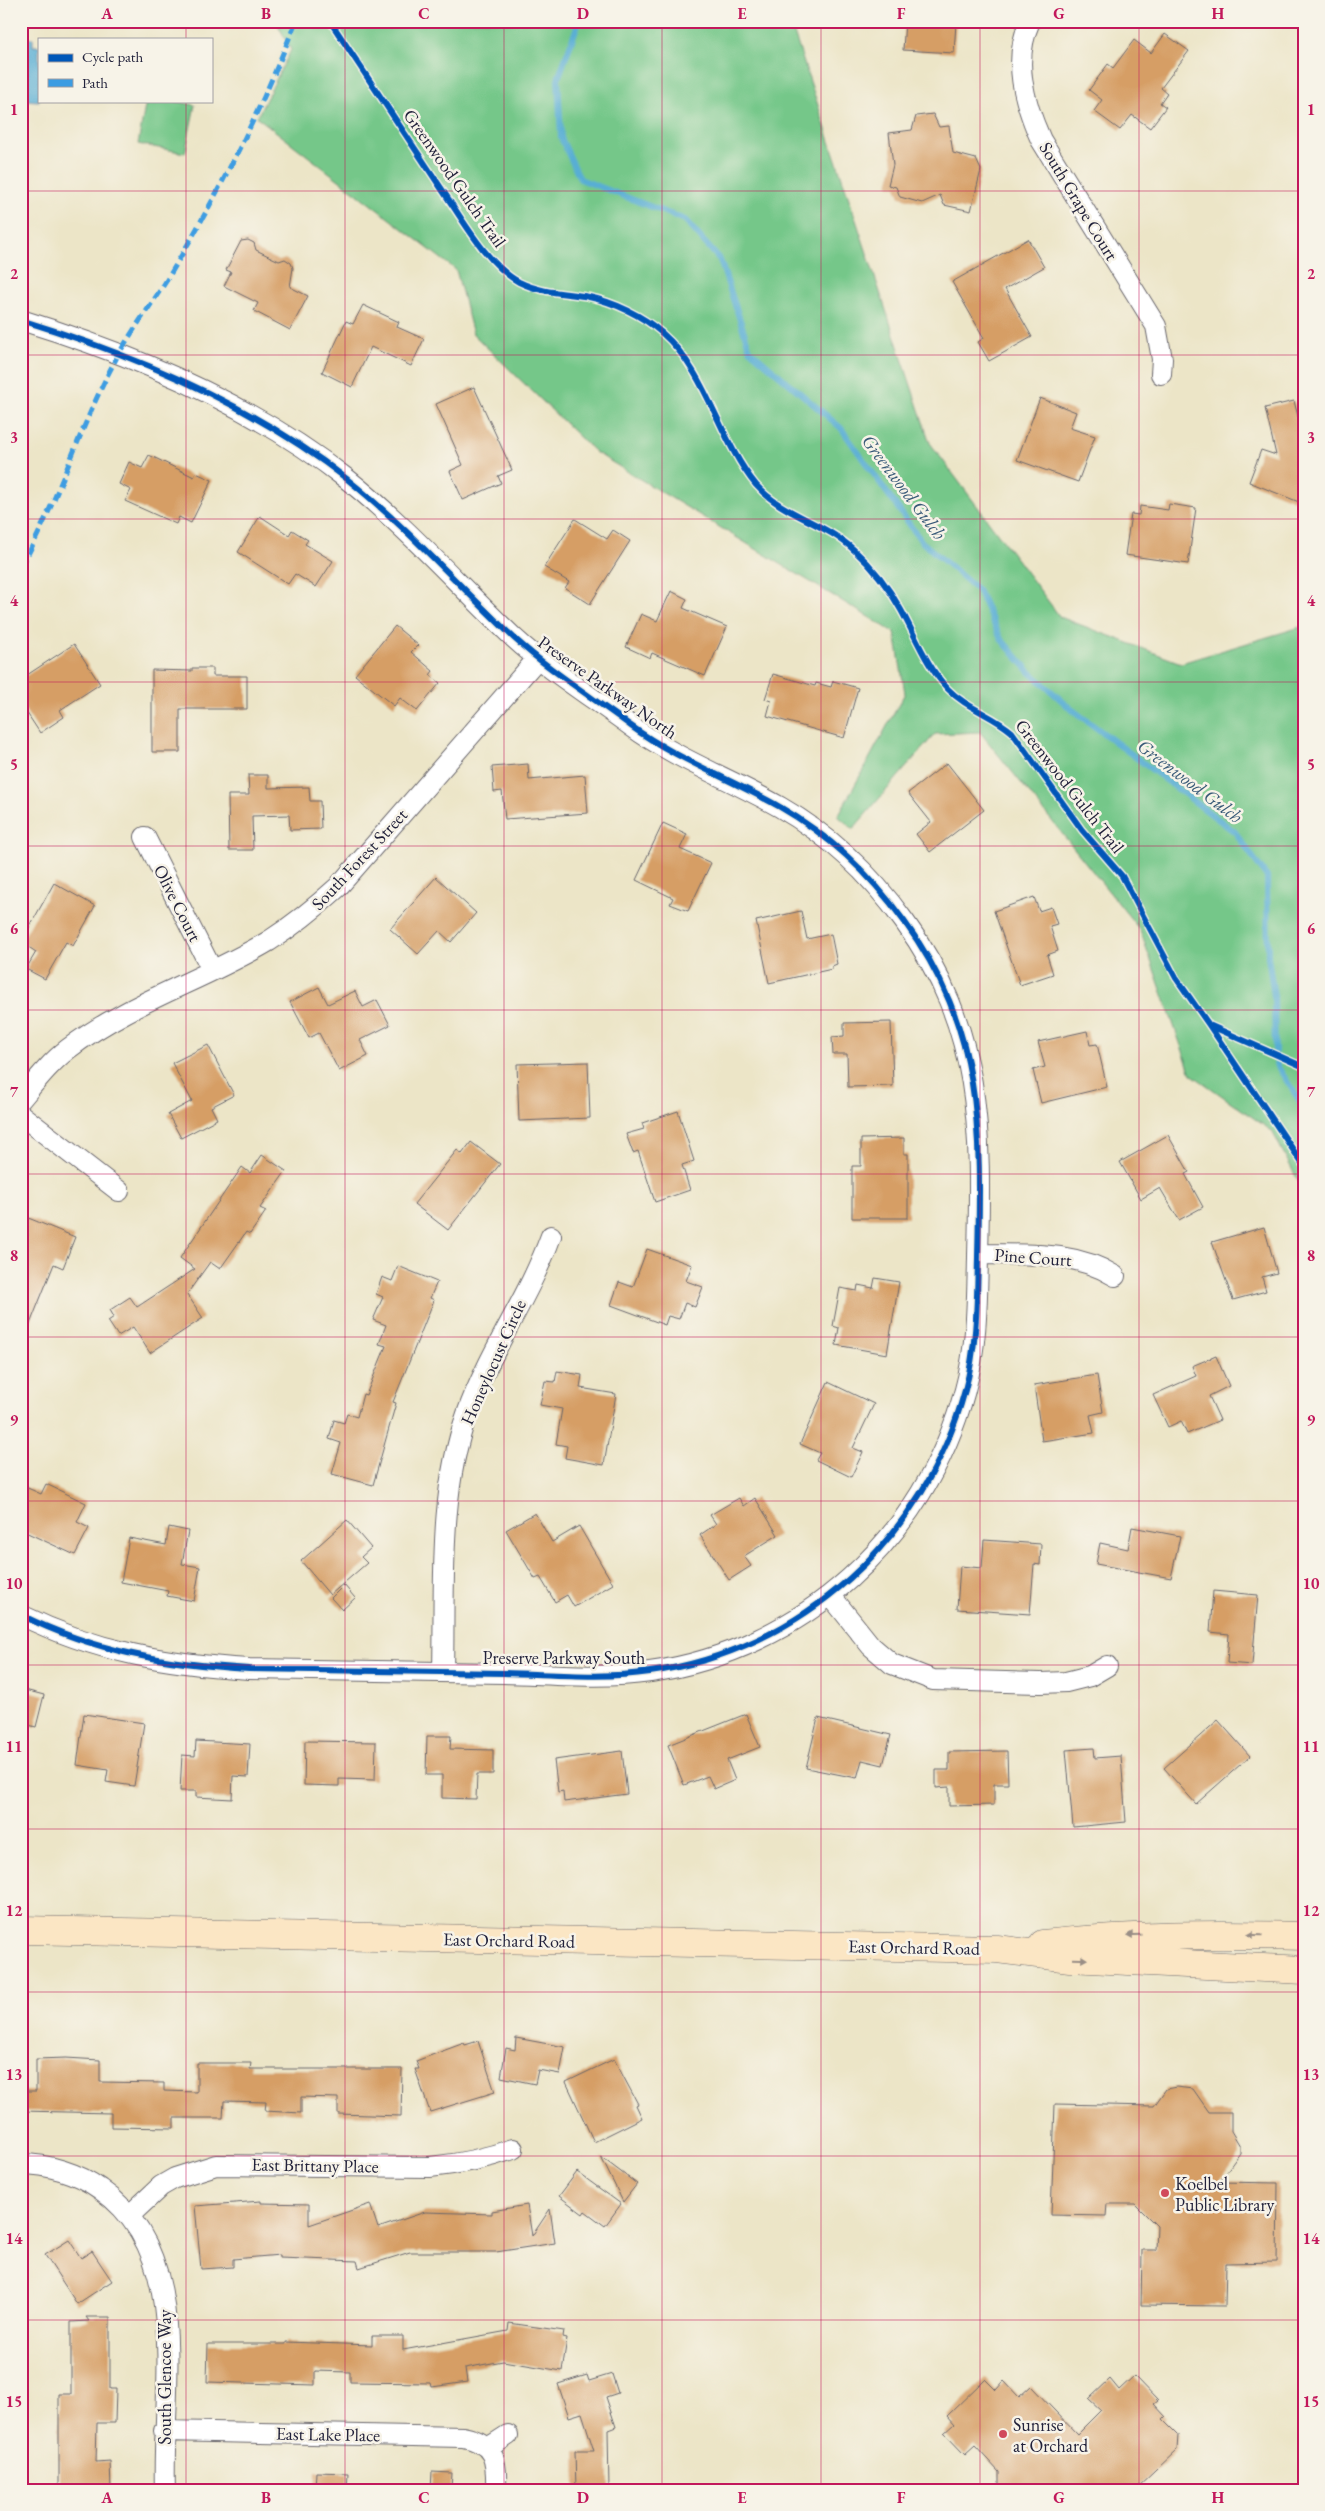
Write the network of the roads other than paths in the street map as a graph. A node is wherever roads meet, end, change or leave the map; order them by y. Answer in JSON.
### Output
{"nodes":[{"id":1,"x":1030,"y":21,"type":"edge"},
{"id":2,"x":21,"y":320,"type":"edge"},
{"id":3,"x":1161,"y":374,"type":"dead end"},
{"id":4,"x":538,"y":658,"type":"junction"},
{"id":5,"x":145,"y":837,"type":"dead end"},
{"id":6,"x":212,"y":970,"type":"junction"},
{"id":7,"x":21,"y":1099,"type":"edge"},
{"id":8,"x":21,"y":1115,"type":"edge"},
{"id":9,"x":119,"y":1191,"type":"dead end"},
{"id":10,"x":551,"y":1236,"type":"dead end"},
{"id":11,"x":978,"y":1254,"type":"junction"},
{"id":12,"x":1115,"y":1276,"type":"dead end"},
{"id":13,"x":831,"y":1596,"type":"junction"},
{"id":14,"x":21,"y":1615,"type":"edge"},
{"id":15,"x":1107,"y":1666,"type":"dead end"},
{"id":16,"x":443,"y":1672,"type":"junction"},
{"id":17,"x":21,"y":1930,"type":"edge"},
{"id":18,"x":1304,"y":1936,"type":"edge"},
{"id":19,"x":997,"y":1949,"type":"junction"},
{"id":20,"x":1304,"y":1970,"type":"edge"},
{"id":21,"x":513,"y":2148,"type":"dead end"},
{"id":22,"x":21,"y":2164,"type":"edge"},
{"id":23,"x":130,"y":2215,"type":"junction"},
{"id":24,"x":164,"y":2431,"type":"junction"},
{"id":25,"x":508,"y":2435,"type":"dead end"},
{"id":26,"x":488,"y":2448,"type":"junction"},
{"id":27,"x":165,"y":2490,"type":"edge"},
{"id":28,"x":496,"y":2490,"type":"edge"}],
"edges":[{"from":1,"to":3,"type":"street","name":"South Grape Court"},
{"from":2,"to":4,"type":"street","name":"Preserve Parkway North"},
{"from":4,"to":6,"type":"street","name":"South Forest Street"},
{"from":4,"to":11,"type":"street","name":"Preserve Parkway North"},
{"from":5,"to":6,"type":"street","name":"Olive Court"},
{"from":6,"to":7,"type":"street","name":"South Forest Street"},
{"from":8,"to":9,"type":"street"},
{"from":10,"to":16,"type":"street","name":"Honeylocust Circle"},
{"from":11,"to":12,"type":"street","name":"Pine Court"},
{"from":11,"to":13,"type":"street","name":"Preserve Parkway South"},
{"from":13,"to":15,"type":"street"},
{"from":13,"to":16,"type":"street","name":"Preserve Parkway South"},
{"from":14,"to":16,"type":"street","name":"Preserve Parkway South"},
{"from":17,"to":19,"type":"street","name":"East Orchard Road"},
{"from":18,"to":19,"type":"street","name":"East Orchard Road","one_way":true},
{"from":19,"to":20,"type":"street","name":"East Orchard Road","one_way":true},
{"from":21,"to":23,"type":"street","name":"East Brittany Place"},
{"from":22,"to":23,"type":"street","name":"South Glencoe Way"},
{"from":23,"to":24,"type":"street","name":"South Glencoe Way"},
{"from":24,"to":26,"type":"street","name":"East Lake Place"},
{"from":24,"to":27,"type":"street","name":"South Glencoe Way"},
{"from":25,"to":26,"type":"street"},
{"from":26,"to":28,"type":"street"}]}
